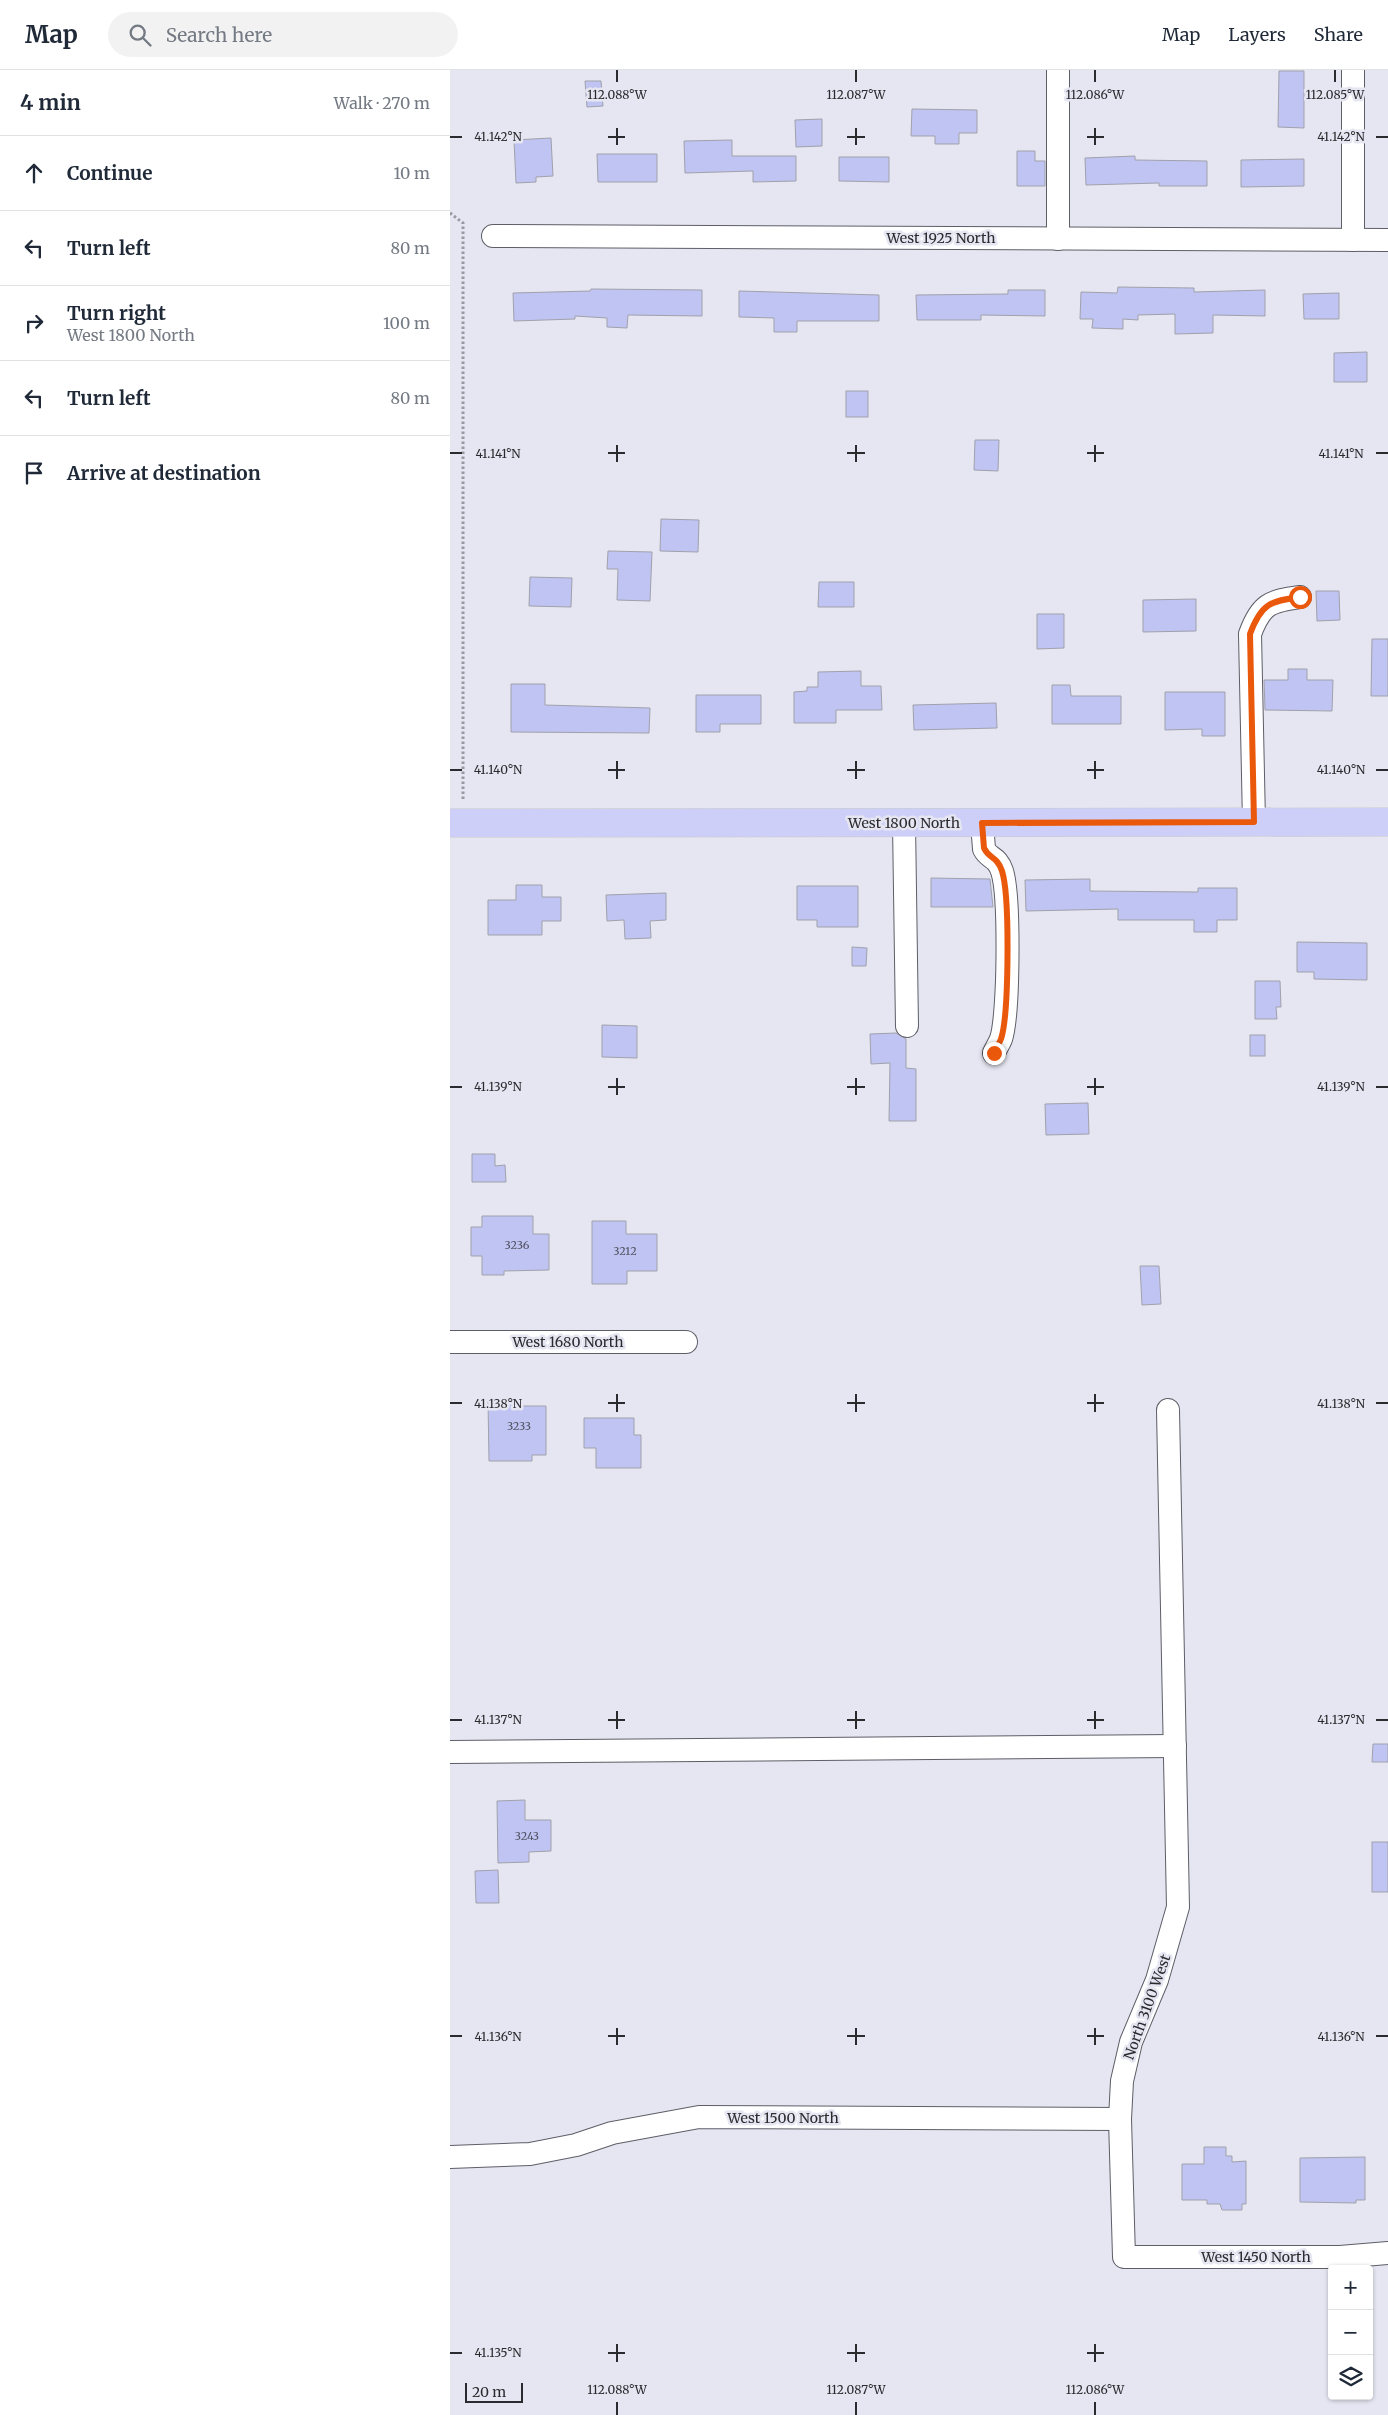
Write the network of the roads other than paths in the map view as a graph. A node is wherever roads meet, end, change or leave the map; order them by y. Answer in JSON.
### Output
{"nodes":[{"id":1,"x":1058,"y":70,"type":"edge"},
{"id":2,"x":1353,"y":70,"type":"edge"},
{"id":3,"x":493,"y":236,"type":"dead end"},
{"id":4,"x":1058,"y":239,"type":"junction"},
{"id":5,"x":1353,"y":240,"type":"junction"},
{"id":6,"x":1388,"y":240,"type":"edge"},
{"id":7,"x":1300,"y":597,"type":"dead end"},
{"id":8,"x":904,"y":822,"type":"junction"},
{"id":9,"x":1254,"y":822,"type":"junction"},
{"id":10,"x":1388,"y":822,"type":"edge"},
{"id":11,"x":457,"y":823,"type":"edge"},
{"id":12,"x":982,"y":823,"type":"junction"},
{"id":13,"x":907,"y":1026,"type":"dead end"},
{"id":14,"x":994,"y":1053,"type":"dead end"},
{"id":15,"x":450,"y":1342,"type":"edge"},
{"id":16,"x":686,"y":1342,"type":"dead end"},
{"id":17,"x":1168,"y":1410,"type":"dead end"},
{"id":18,"x":1174,"y":1746,"type":"junction"},
{"id":19,"x":450,"y":1752,"type":"edge"},
{"id":20,"x":1120,"y":2119,"type":"junction"},
{"id":21,"x":450,"y":2157,"type":"edge"},
{"id":22,"x":1388,"y":2253,"type":"edge"},
{"id":23,"x":1124,"y":2258,"type":"joint"}],
"edges":[{"from":1,"to":4,"type":"street"},
{"from":2,"to":5,"type":"street"},
{"from":3,"to":4,"type":"street","name":"West 1925 North"},
{"from":4,"to":5,"type":"street","name":"West 1925 North"},
{"from":5,"to":6,"type":"street","name":"West 1925 North"},
{"from":7,"to":9,"type":"street"},
{"from":8,"to":11,"type":"main road","name":"West 1800 North"},
{"from":8,"to":12,"type":"main road","name":"West 1800 North"},
{"from":8,"to":13,"type":"street"},
{"from":9,"to":10,"type":"main road","name":"West 1800 North"},
{"from":9,"to":12,"type":"main road","name":"West 1800 North"},
{"from":12,"to":14,"type":"street"},
{"from":15,"to":16,"type":"street","name":"West 1680 North"},
{"from":17,"to":18,"type":"street","name":"North 3100 West"},
{"from":18,"to":19,"type":"street"},
{"from":18,"to":20,"type":"street","name":"North 3100 West"},
{"from":20,"to":21,"type":"street","name":"West 1500 North"},
{"from":20,"to":23,"type":"street","name":"North 3100 West"},
{"from":22,"to":23,"type":"street","name":"West 1450 North"}]}
